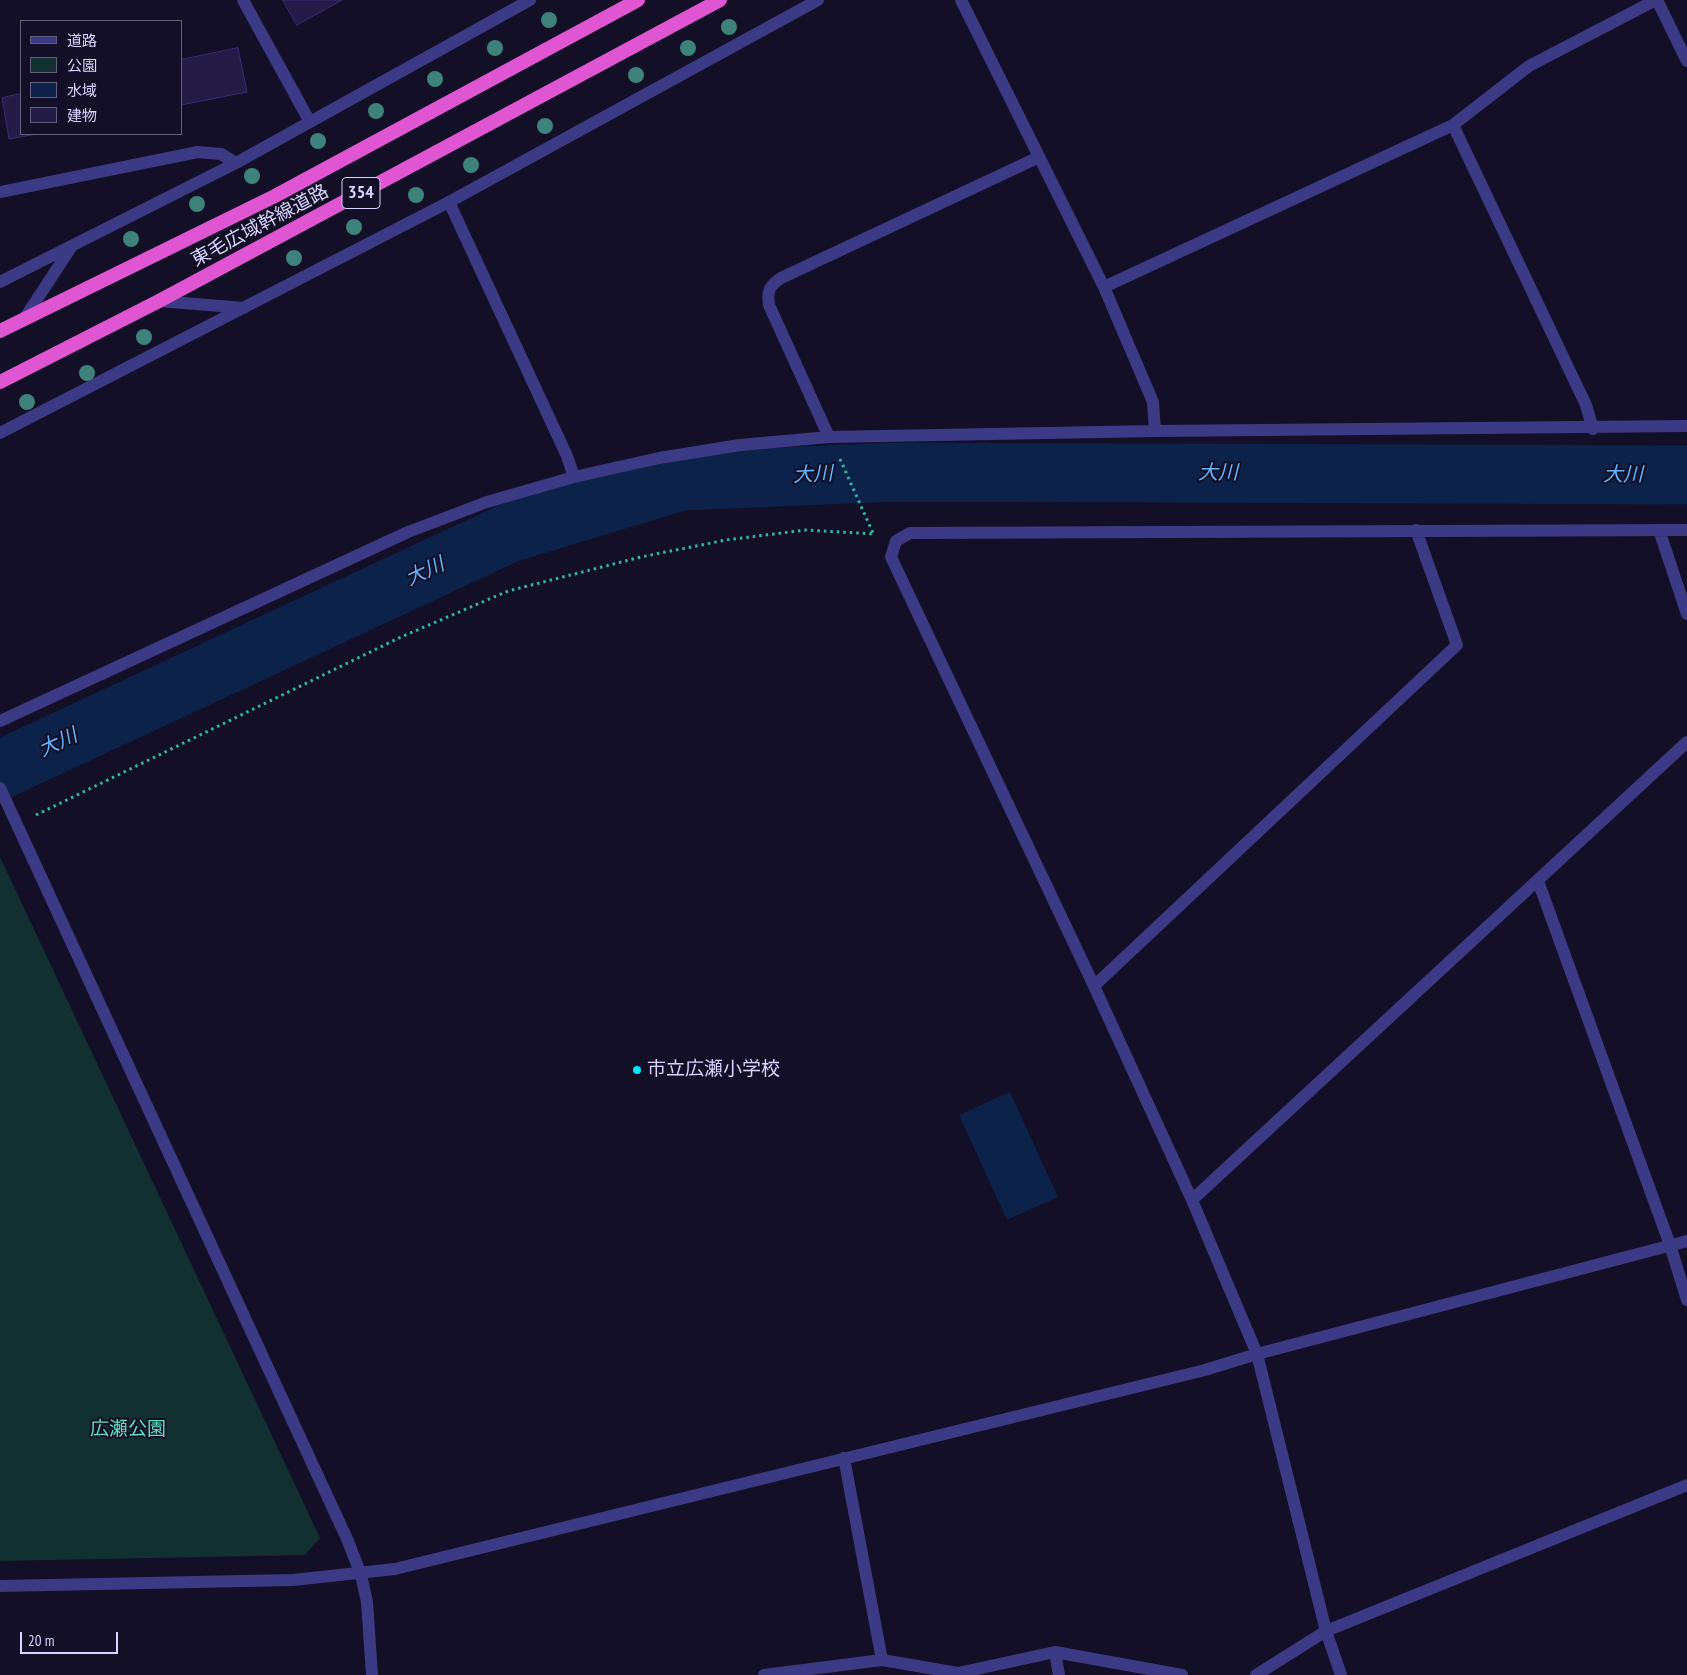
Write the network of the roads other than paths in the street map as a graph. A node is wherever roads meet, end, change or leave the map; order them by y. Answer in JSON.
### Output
{"nodes":[{"id":1,"x":243,"y":0,"type":"edge"},
{"id":2,"x":530,"y":0,"type":"edge"},
{"id":3,"x":638,"y":0,"type":"edge"},
{"id":4,"x":720,"y":0,"type":"edge"},
{"id":5,"x":818,"y":0,"type":"edge"},
{"id":6,"x":961,"y":0,"type":"edge"},
{"id":7,"x":1656,"y":0,"type":"edge"},
{"id":8,"x":1687,"y":61,"type":"edge"},
{"id":9,"x":310,"y":122,"type":"junction"},
{"id":10,"x":1453,"y":125,"type":"junction"},
{"id":11,"x":1037,"y":158,"type":"junction"},
{"id":12,"x":236,"y":163,"type":"junction"},
{"id":13,"x":0,"y":192,"type":"edge"},
{"id":14,"x":449,"y":202,"type":"junction"},
{"id":15,"x":72,"y":246,"type":"junction"},
{"id":16,"x":0,"y":282,"type":"edge"},
{"id":17,"x":1104,"y":287,"type":"junction"},
{"id":18,"x":158,"y":301,"type":"junction"},
{"id":19,"x":244,"y":308,"type":"junction"},
{"id":20,"x":24,"y":319,"type":"junction"},
{"id":21,"x":0,"y":331,"type":"edge"},
{"id":22,"x":0,"y":382,"type":"edge"},
{"id":23,"x":1687,"y":426,"type":"edge"},
{"id":24,"x":1593,"y":429,"type":"junction"},
{"id":25,"x":1155,"y":431,"type":"junction"},
{"id":26,"x":0,"y":433,"type":"edge"},
{"id":27,"x":829,"y":437,"type":"junction"},
{"id":28,"x":574,"y":477,"type":"junction"},
{"id":29,"x":1416,"y":530,"type":"junction"},
{"id":30,"x":1659,"y":530,"type":"junction"},
{"id":31,"x":1687,"y":530,"type":"edge"},
{"id":32,"x":1687,"y":614,"type":"edge"},
{"id":33,"x":0,"y":721,"type":"edge"},
{"id":34,"x":1687,"y":742,"type":"edge"},
{"id":35,"x":0,"y":788,"type":"edge"},
{"id":36,"x":1538,"y":881,"type":"junction"},
{"id":37,"x":1094,"y":986,"type":"junction"},
{"id":38,"x":1192,"y":1200,"type":"junction"},
{"id":39,"x":1687,"y":1241,"type":"edge"},
{"id":40,"x":1670,"y":1246,"type":"junction"},
{"id":41,"x":1687,"y":1300,"type":"edge"},
{"id":42,"x":1257,"y":1354,"type":"junction"},
{"id":43,"x":844,"y":1458,"type":"junction"},
{"id":44,"x":1687,"y":1485,"type":"edge"},
{"id":45,"x":361,"y":1574,"type":"junction"},
{"id":46,"x":0,"y":1586,"type":"edge"},
{"id":47,"x":1326,"y":1631,"type":"junction"},
{"id":48,"x":1055,"y":1652,"type":"junction"},
{"id":49,"x":882,"y":1660,"type":"junction"},
{"id":50,"x":372,"y":1675,"type":"edge"},
{"id":51,"x":764,"y":1675,"type":"edge"},
{"id":52,"x":1060,"y":1675,"type":"edge"},
{"id":53,"x":1182,"y":1675,"type":"edge"},
{"id":54,"x":1256,"y":1675,"type":"edge"},
{"id":55,"x":1341,"y":1675,"type":"edge"}],
"edges":[{"from":1,"to":9,"type":"street"},
{"from":2,"to":9,"type":"street"},
{"from":3,"to":20,"type":"highway","name":"東毛広域幹線道路","number":"354"},
{"from":4,"to":18,"type":"highway","name":"東毛広域幹線道路","number":"354"},
{"from":5,"to":14,"type":"street"},
{"from":6,"to":11,"type":"street"},
{"from":7,"to":8,"type":"street"},
{"from":7,"to":10,"type":"street"},
{"from":9,"to":12,"type":"street"},
{"from":10,"to":17,"type":"street"},
{"from":10,"to":24,"type":"street"},
{"from":11,"to":17,"type":"street"},
{"from":11,"to":27,"type":"street"},
{"from":12,"to":13,"type":"street"},
{"from":12,"to":15,"type":"street"},
{"from":14,"to":19,"type":"street"},
{"from":14,"to":28,"type":"street"},
{"from":15,"to":16,"type":"street"},
{"from":15,"to":20,"type":"street"},
{"from":17,"to":25,"type":"street"},
{"from":18,"to":19,"type":"street"},
{"from":18,"to":22,"type":"highway","name":"東毛広域幹線道路","number":"354"},
{"from":19,"to":26,"type":"street"},
{"from":20,"to":21,"type":"highway","name":"東毛広域幹線道路","number":"354"},
{"from":23,"to":24,"type":"street"},
{"from":24,"to":25,"type":"street"},
{"from":25,"to":27,"type":"street"},
{"from":27,"to":28,"type":"street"},
{"from":28,"to":33,"type":"street"},
{"from":29,"to":30,"type":"street"},
{"from":29,"to":37,"type":"street"},
{"from":29,"to":37,"type":"street"},
{"from":30,"to":31,"type":"street"},
{"from":30,"to":32,"type":"street"},
{"from":34,"to":36,"type":"street"},
{"from":35,"to":45,"type":"street"},
{"from":36,"to":38,"type":"street"},
{"from":36,"to":40,"type":"street"},
{"from":37,"to":38,"type":"street"},
{"from":38,"to":42,"type":"street"},
{"from":39,"to":40,"type":"street"},
{"from":40,"to":41,"type":"street"},
{"from":40,"to":42,"type":"street"},
{"from":42,"to":43,"type":"street"},
{"from":42,"to":47,"type":"street"},
{"from":43,"to":45,"type":"street"},
{"from":43,"to":49,"type":"street"},
{"from":44,"to":47,"type":"street"},
{"from":45,"to":46,"type":"street"},
{"from":45,"to":50,"type":"street"},
{"from":47,"to":54,"type":"street"},
{"from":47,"to":55,"type":"street"},
{"from":48,"to":49,"type":"street"},
{"from":48,"to":52,"type":"street"},
{"from":48,"to":53,"type":"street"},
{"from":49,"to":51,"type":"street"}]}
